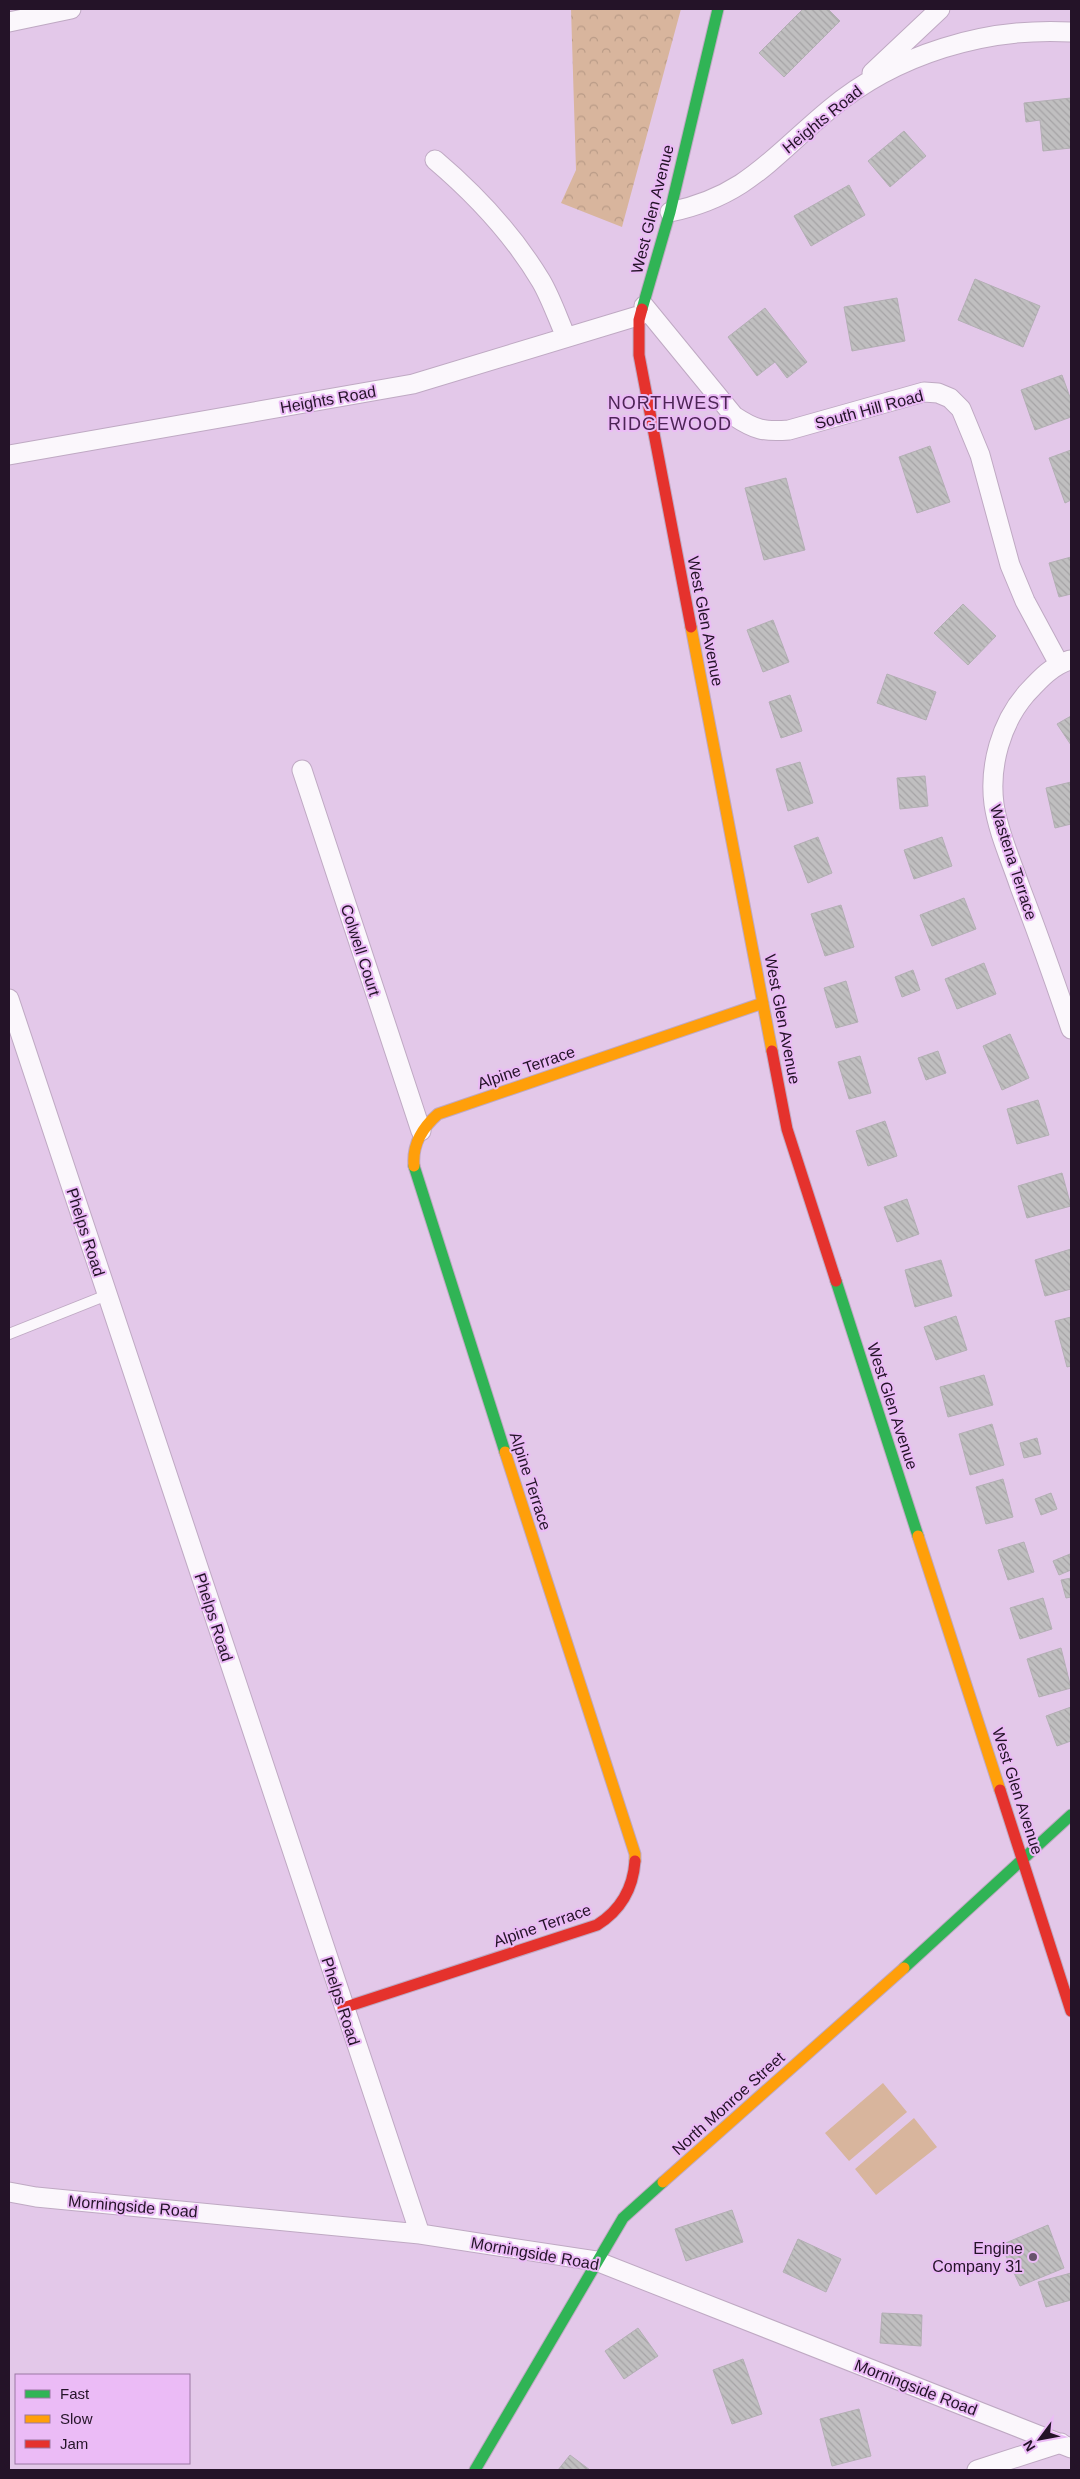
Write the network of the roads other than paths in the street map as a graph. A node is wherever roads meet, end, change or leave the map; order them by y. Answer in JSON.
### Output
{"nodes":[{"id":1,"x":70,"y":9,"type":"edge"},
{"id":2,"x":718,"y":9,"type":"edge"},
{"id":3,"x":940,"y":9,"type":"edge"},
{"id":4,"x":9,"y":22,"type":"edge"},
{"id":5,"x":1071,"y":32,"type":"edge"},
{"id":6,"x":850,"y":94,"type":"junction"},
{"id":7,"x":435,"y":160,"type":"dead end"},
{"id":8,"x":670,"y":212,"type":"junction"},
{"id":9,"x":642,"y":311,"type":"junction"},
{"id":10,"x":566,"y":337,"type":"junction"},
{"id":11,"x":9,"y":455,"type":"edge"},
{"id":12,"x":1065,"y":662,"type":"edge"},
{"id":13,"x":302,"y":770,"type":"dead end"},
{"id":14,"x":9,"y":999,"type":"edge"},
{"id":15,"x":763,"y":1003,"type":"junction"},
{"id":16,"x":1071,"y":1029,"type":"edge"},
{"id":17,"x":421,"y":1130,"type":"junction"},
{"id":18,"x":107,"y":1295,"type":"junction"},
{"id":19,"x":9,"y":1334,"type":"edge"},
{"id":20,"x":1071,"y":1816,"type":"edge"},
{"id":21,"x":1023,"y":1861,"type":"junction"},
{"id":22,"x":343,"y":2008,"type":"junction"},
{"id":23,"x":1071,"y":2011,"type":"edge"},
{"id":24,"x":9,"y":2192,"type":"edge"},
{"id":25,"x":420,"y":2234,"type":"junction"},
{"id":26,"x":596,"y":2261,"type":"junction"},
{"id":27,"x":1066,"y":2446,"type":"edge"},
{"id":28,"x":474,"y":2470,"type":"edge"},
{"id":29,"x":977,"y":2470,"type":"edge"}],
"edges":[{"from":1,"to":4,"type":"street"},
{"from":2,"to":8,"type":"street","name":"West Glen Avenue"},
{"from":3,"to":6,"type":"street"},
{"from":5,"to":6,"type":"street","name":"Heights Road"},
{"from":6,"to":8,"type":"street","name":"Heights Road"},
{"from":7,"to":10,"type":"street"},
{"from":8,"to":9,"type":"street","name":"West Glen Avenue"},
{"from":9,"to":10,"type":"street","name":"Heights Road"},
{"from":9,"to":12,"type":"street","name":"South Hill Road"},
{"from":9,"to":15,"type":"street","name":"West Glen Avenue"},
{"from":10,"to":11,"type":"street","name":"Heights Road"},
{"from":12,"to":16,"type":"street","name":"Wastena Terrace"},
{"from":13,"to":17,"type":"street","name":"Colwell Court"},
{"from":14,"to":18,"type":"street","name":"Phelps Road"},
{"from":15,"to":17,"type":"street","name":"Alpine Terrace"},
{"from":15,"to":21,"type":"street","name":"West Glen Avenue"},
{"from":17,"to":22,"type":"street","name":"Alpine Terrace"},
{"from":18,"to":19,"type":"lane"},
{"from":18,"to":22,"type":"street","name":"Phelps Road"},
{"from":20,"to":21,"type":"street","name":"North Monroe Street"},
{"from":21,"to":23,"type":"street","name":"West Glen Avenue"},
{"from":21,"to":26,"type":"street","name":"North Monroe Street"},
{"from":22,"to":25,"type":"street","name":"Phelps Road"},
{"from":24,"to":25,"type":"street","name":"Morningside Road"},
{"from":25,"to":26,"type":"street","name":"Morningside Road"},
{"from":26,"to":27,"type":"street","name":"Morningside Road"},
{"from":26,"to":28,"type":"street","name":"North Monroe Street"},
{"from":27,"to":29,"type":"street"}]}
